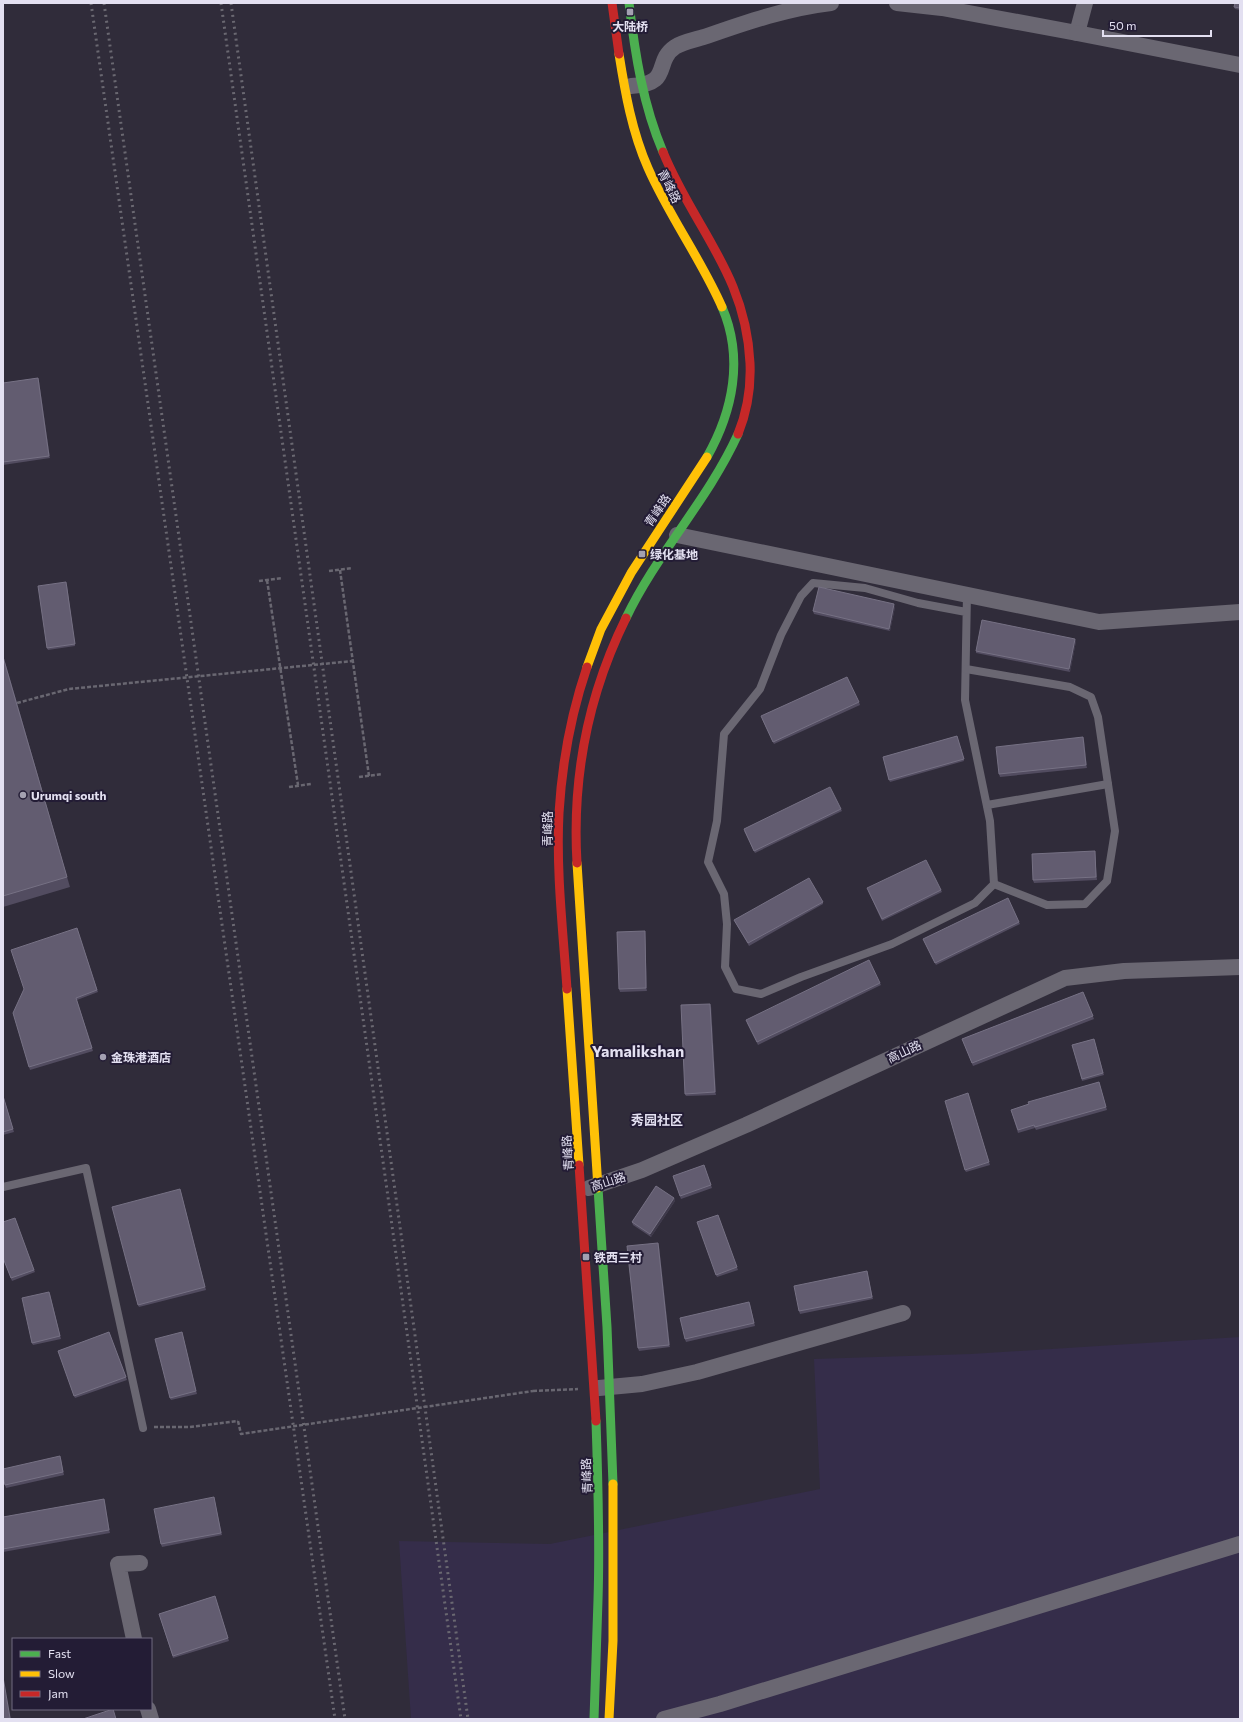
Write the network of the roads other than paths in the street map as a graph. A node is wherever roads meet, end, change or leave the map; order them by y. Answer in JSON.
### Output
{"nodes":[{"id":1,"x":612,"y":3,"type":"edge"},
{"id":2,"x":629,"y":3,"type":"edge"},
{"id":3,"x":831,"y":3,"type":"edge"},
{"id":4,"x":896,"y":3,"type":"edge"},
{"id":5,"x":1085,"y":3,"type":"edge"},
{"id":6,"x":1077,"y":33,"type":"junction"},
{"id":7,"x":1240,"y":65,"type":"edge"},
{"id":8,"x":642,"y":85,"type":"junction"},
{"id":9,"x":625,"y":86,"type":"junction"},
{"id":10,"x":677,"y":535,"type":"junction"},
{"id":11,"x":967,"y":594,"type":"junction"},
{"id":12,"x":966,"y":612,"type":"junction"},
{"id":13,"x":1240,"y":612,"type":"edge"},
{"id":14,"x":966,"y":669,"type":"junction"},
{"id":15,"x":1108,"y":784,"type":"junction"},
{"id":16,"x":987,"y":805,"type":"junction"},
{"id":17,"x":994,"y":884,"type":"junction"},
{"id":18,"x":1240,"y":967,"type":"edge"},
{"id":19,"x":598,"y":1185,"type":"junction"},
{"id":20,"x":3,"y":1187,"type":"edge"},
{"id":21,"x":581,"y":1190,"type":"junction"},
{"id":22,"x":903,"y":1313,"type":"dead end"},
{"id":23,"x":602,"y":1387,"type":"junction"},
{"id":24,"x":143,"y":1428,"type":"road end"},
{"id":25,"x":1240,"y":1544,"type":"edge"},
{"id":26,"x":140,"y":1563,"type":"dead end"},
{"id":27,"x":134,"y":1638,"type":"edge"},
{"id":28,"x":594,"y":1719,"type":"edge"},
{"id":29,"x":609,"y":1719,"type":"edge"},
{"id":30,"x":664,"y":1719,"type":"edge"}],
"edges":[{"from":1,"to":9,"type":"main road","name":"青峰路"},
{"from":2,"to":8,"type":"main road","name":"青峰路"},
{"from":3,"to":8,"type":"street"},
{"from":4,"to":6,"type":"street"},
{"from":5,"to":6,"type":"street"},
{"from":6,"to":7,"type":"street"},
{"from":8,"to":9,"type":"street"},
{"from":8,"to":10,"type":"main road","name":"青峰路"},
{"from":9,"to":21,"type":"main road","name":"青峰路"},
{"from":10,"to":11,"type":"street"},
{"from":10,"to":19,"type":"main road","name":"青峰路"},
{"from":11,"to":12,"type":"lane"},
{"from":11,"to":13,"type":"street"},
{"from":12,"to":14,"type":"lane"},
{"from":12,"to":17,"type":"lane"},
{"from":14,"to":15,"type":"lane"},
{"from":14,"to":16,"type":"lane"},
{"from":15,"to":16,"type":"lane"},
{"from":15,"to":17,"type":"lane"},
{"from":16,"to":17,"type":"lane"},
{"from":18,"to":19,"type":"street","name":"高山路"},
{"from":19,"to":21,"type":"street","name":"高山路"},
{"from":19,"to":23,"type":"main road","name":"青峰路"},
{"from":20,"to":24,"type":"lane"},
{"from":21,"to":23,"type":"main road","name":"青峰路"},
{"from":22,"to":23,"type":"street"},
{"from":23,"to":28,"type":"main road","name":"青峰路"},
{"from":23,"to":29,"type":"main road","name":"青峰路"},
{"from":25,"to":30,"type":"street"},
{"from":26,"to":27,"type":"street"}]}
